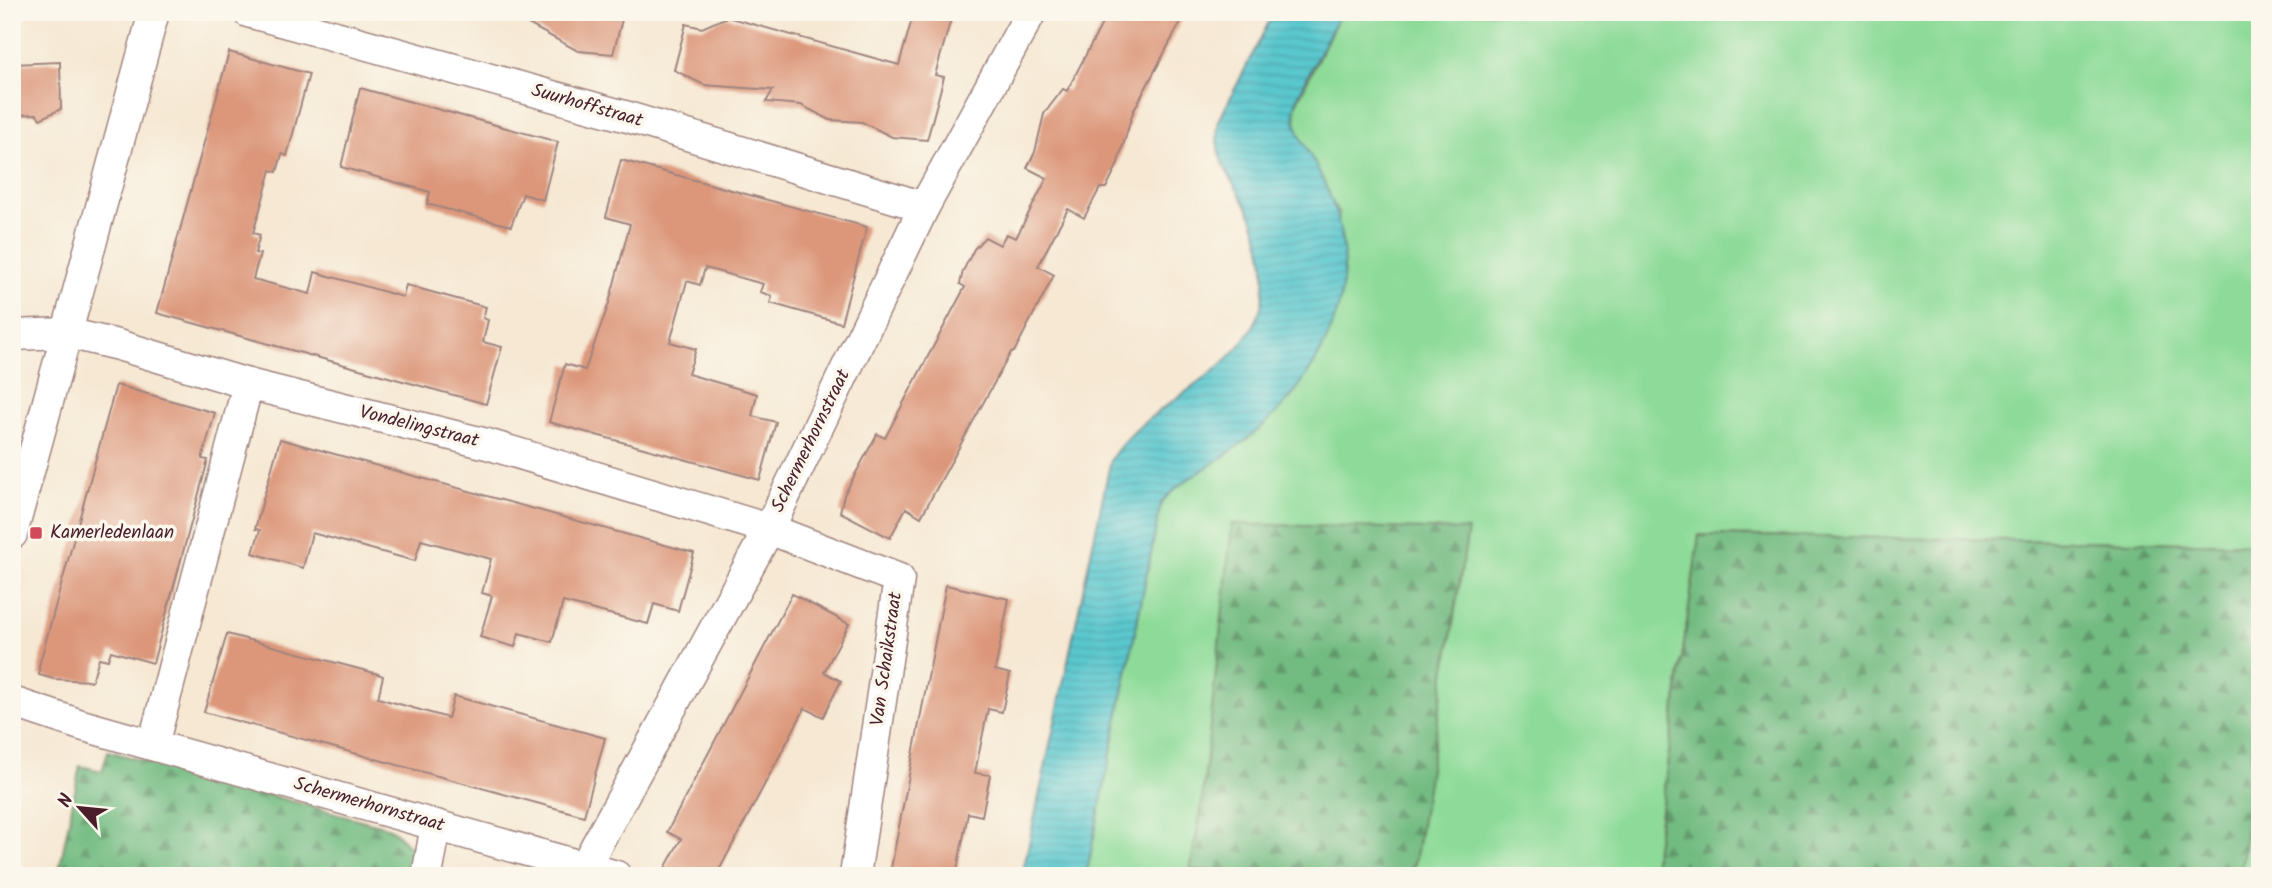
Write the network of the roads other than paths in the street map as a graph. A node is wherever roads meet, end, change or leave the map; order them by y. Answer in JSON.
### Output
{"nodes":[{"id":1,"x":154,"y":12,"type":"edge"},
{"id":2,"x":248,"y":12,"type":"edge"},
{"id":3,"x":1031,"y":12,"type":"edge"},
{"id":4,"x":924,"y":206,"type":"junction"},
{"id":5,"x":67,"y":333,"type":"junction"},
{"id":6,"x":12,"y":335,"type":"edge"},
{"id":7,"x":248,"y":384,"type":"junction"},
{"id":8,"x":769,"y":529,"type":"junction"},
{"id":9,"x":12,"y":534,"type":"edge"},
{"id":10,"x":12,"y":702,"type":"edge"},
{"id":11,"x":153,"y":745,"type":"junction"},
{"id":12,"x":436,"y":825,"type":"junction"},
{"id":13,"x":585,"y":866,"type":"junction"},
{"id":14,"x":427,"y":876,"type":"edge"},
{"id":15,"x":615,"y":876,"type":"edge"},
{"id":16,"x":855,"y":876,"type":"edge"}],
"edges":[{"from":1,"to":5,"type":"street"},
{"from":2,"to":4,"type":"street","name":"Suurhoffstraat"},
{"from":3,"to":4,"type":"street","name":"Schermerhornstraat"},
{"from":4,"to":8,"type":"street","name":"Schermerhornstraat"},
{"from":5,"to":6,"type":"street","name":"Vondelingstraat"},
{"from":5,"to":7,"type":"street","name":"Vondelingstraat"},
{"from":5,"to":9,"type":"street"},
{"from":7,"to":8,"type":"street","name":"Vondelingstraat"},
{"from":7,"to":11,"type":"street"},
{"from":8,"to":13,"type":"street","name":"Schermerhornstraat"},
{"from":8,"to":16,"type":"street","name":"Van Schaikstraat"},
{"from":10,"to":11,"type":"street","name":"Schermerhornstraat"},
{"from":11,"to":12,"type":"street","name":"Schermerhornstraat"},
{"from":12,"to":13,"type":"street","name":"Schermerhornstraat"},
{"from":12,"to":14,"type":"street"},
{"from":13,"to":15,"type":"street","name":"Schermerhornstraat"}]}
